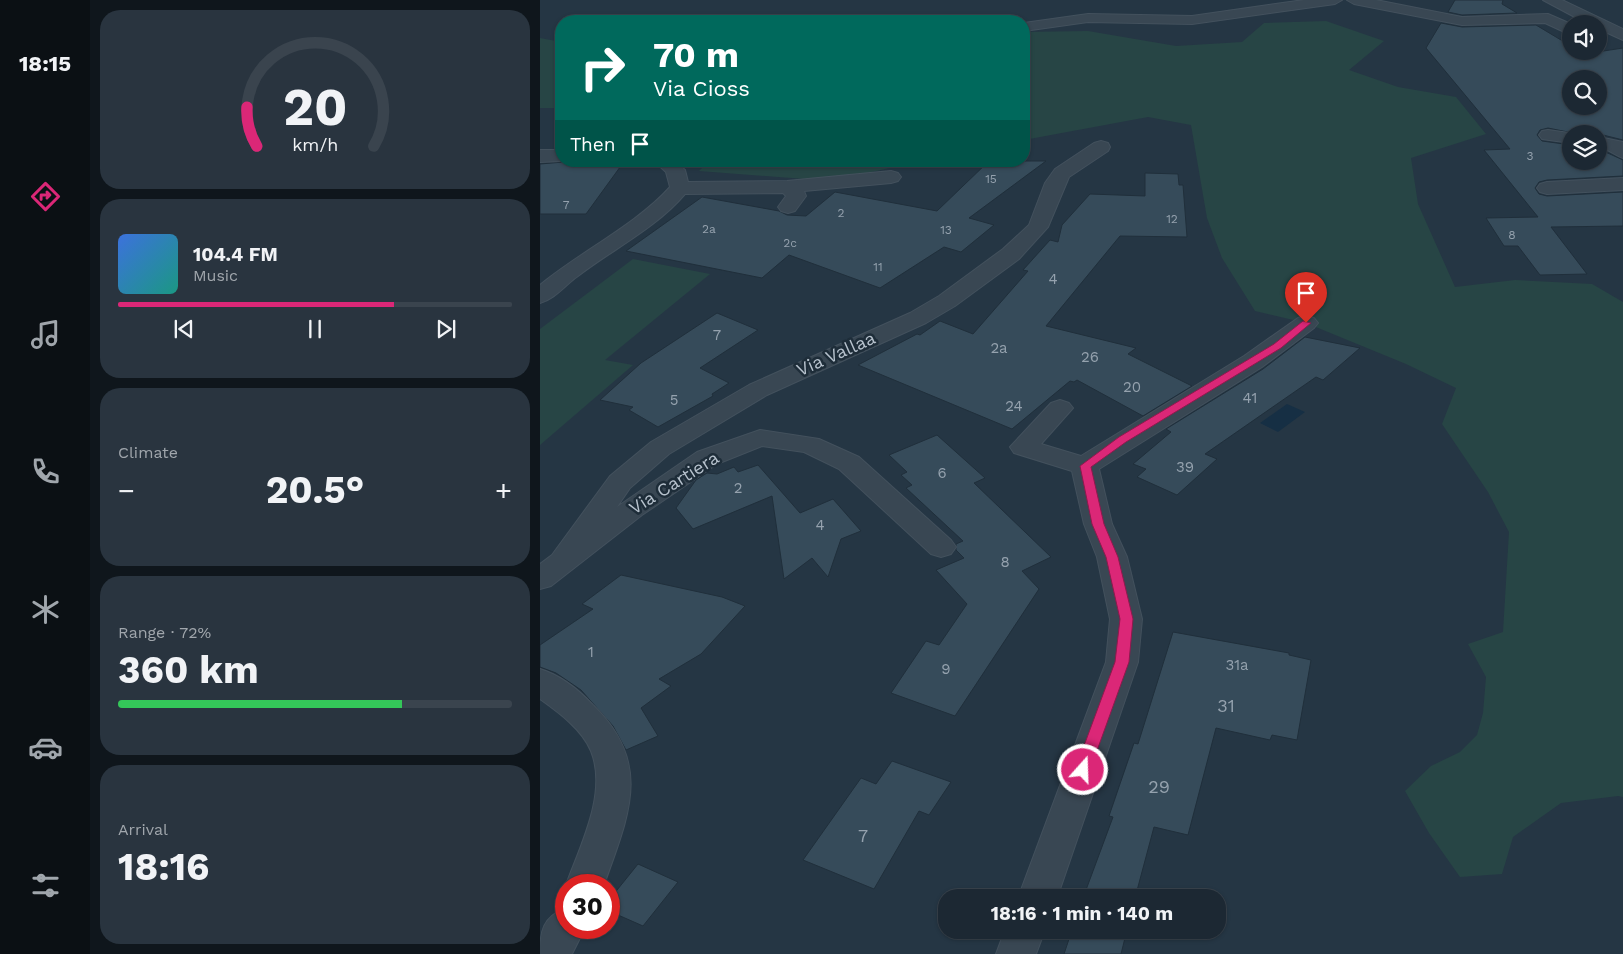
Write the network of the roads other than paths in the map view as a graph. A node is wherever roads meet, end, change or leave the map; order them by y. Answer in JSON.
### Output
{"nodes":[{"id":1,"x":1336,"y":0,"type":"edge"},
{"id":2,"x":1354,"y":0,"type":"edge"},
{"id":3,"x":1549,"y":0,"type":"edge"},
{"id":4,"x":1562,"y":25,"type":"edge"},
{"id":5,"x":1030,"y":26,"type":"edge"},
{"id":6,"x":1623,"y":35,"type":"edge"},
{"id":7,"x":1548,"y":135,"type":"dead end"},
{"id":8,"x":1562,"y":137,"type":"edge"},
{"id":9,"x":1607,"y":144,"type":"edge"},
{"id":10,"x":1101,"y":147,"type":"dead end"},
{"id":11,"x":1623,"y":152,"type":"edge"},
{"id":12,"x":540,"y":156,"type":"edge"},
{"id":13,"x":555,"y":156,"type":"edge"},
{"id":14,"x":671,"y":167,"type":"edge"},
{"id":15,"x":890,"y":177,"type":"dead end"},
{"id":16,"x":1623,"y":184,"type":"edge"},
{"id":17,"x":787,"y":187,"type":"junction"},
{"id":18,"x":680,"y":188,"type":"junction"},
{"id":19,"x":1547,"y":188,"type":"dead end"},
{"id":20,"x":788,"y":207,"type":"dead end"},
{"id":21,"x":540,"y":269,"type":"edge"},
{"id":22,"x":569,"y":272,"type":"junction"},
{"id":23,"x":540,"y":296,"type":"edge"},
{"id":24,"x":1306,"y":323,"type":"dead end"},
{"id":25,"x":1060,"y":408,"type":"dead end"},
{"id":26,"x":1085,"y":466,"type":"junction"},
{"id":27,"x":940,"y":548,"type":"dead end"},
{"id":28,"x":564,"y":559,"type":"junction"},
{"id":29,"x":540,"y":579,"type":"edge"},
{"id":30,"x":540,"y":681,"type":"edge"},
{"id":31,"x":589,"y":874,"type":"edge"},
{"id":32,"x":1040,"y":889,"type":"edge"},
{"id":33,"x":559,"y":939,"type":"edge"},
{"id":34,"x":1022,"y":939,"type":"edge"},
{"id":35,"x":550,"y":954,"type":"edge"},
{"id":36,"x":1016,"y":954,"type":"edge"}],
"edges":[{"from":1,"to":5,"type":"street"},
{"from":2,"to":4,"type":"street"},
{"from":3,"to":6,"type":"street"},
{"from":7,"to":8,"type":"street"},
{"from":9,"to":11,"type":"street"},
{"from":10,"to":28,"type":"street","name":"Via Vallaa"},
{"from":12,"to":13,"type":"street"},
{"from":14,"to":18,"type":"street"},
{"from":15,"to":17,"type":"street"},
{"from":16,"to":19,"type":"street"},
{"from":17,"to":18,"type":"street"},
{"from":17,"to":20,"type":"street"},
{"from":18,"to":22,"type":"street"},
{"from":21,"to":22,"type":"street"},
{"from":22,"to":23,"type":"street"},
{"from":24,"to":26,"type":"street"},
{"from":25,"to":26,"type":"street"},
{"from":26,"to":32,"type":"street"},
{"from":27,"to":28,"type":"street","name":"Via Cartiera"},
{"from":28,"to":29,"type":"street","name":"Via Cartiera"},
{"from":30,"to":31,"type":"street"},
{"from":33,"to":35,"type":"street"},
{"from":34,"to":36,"type":"street"}]}
